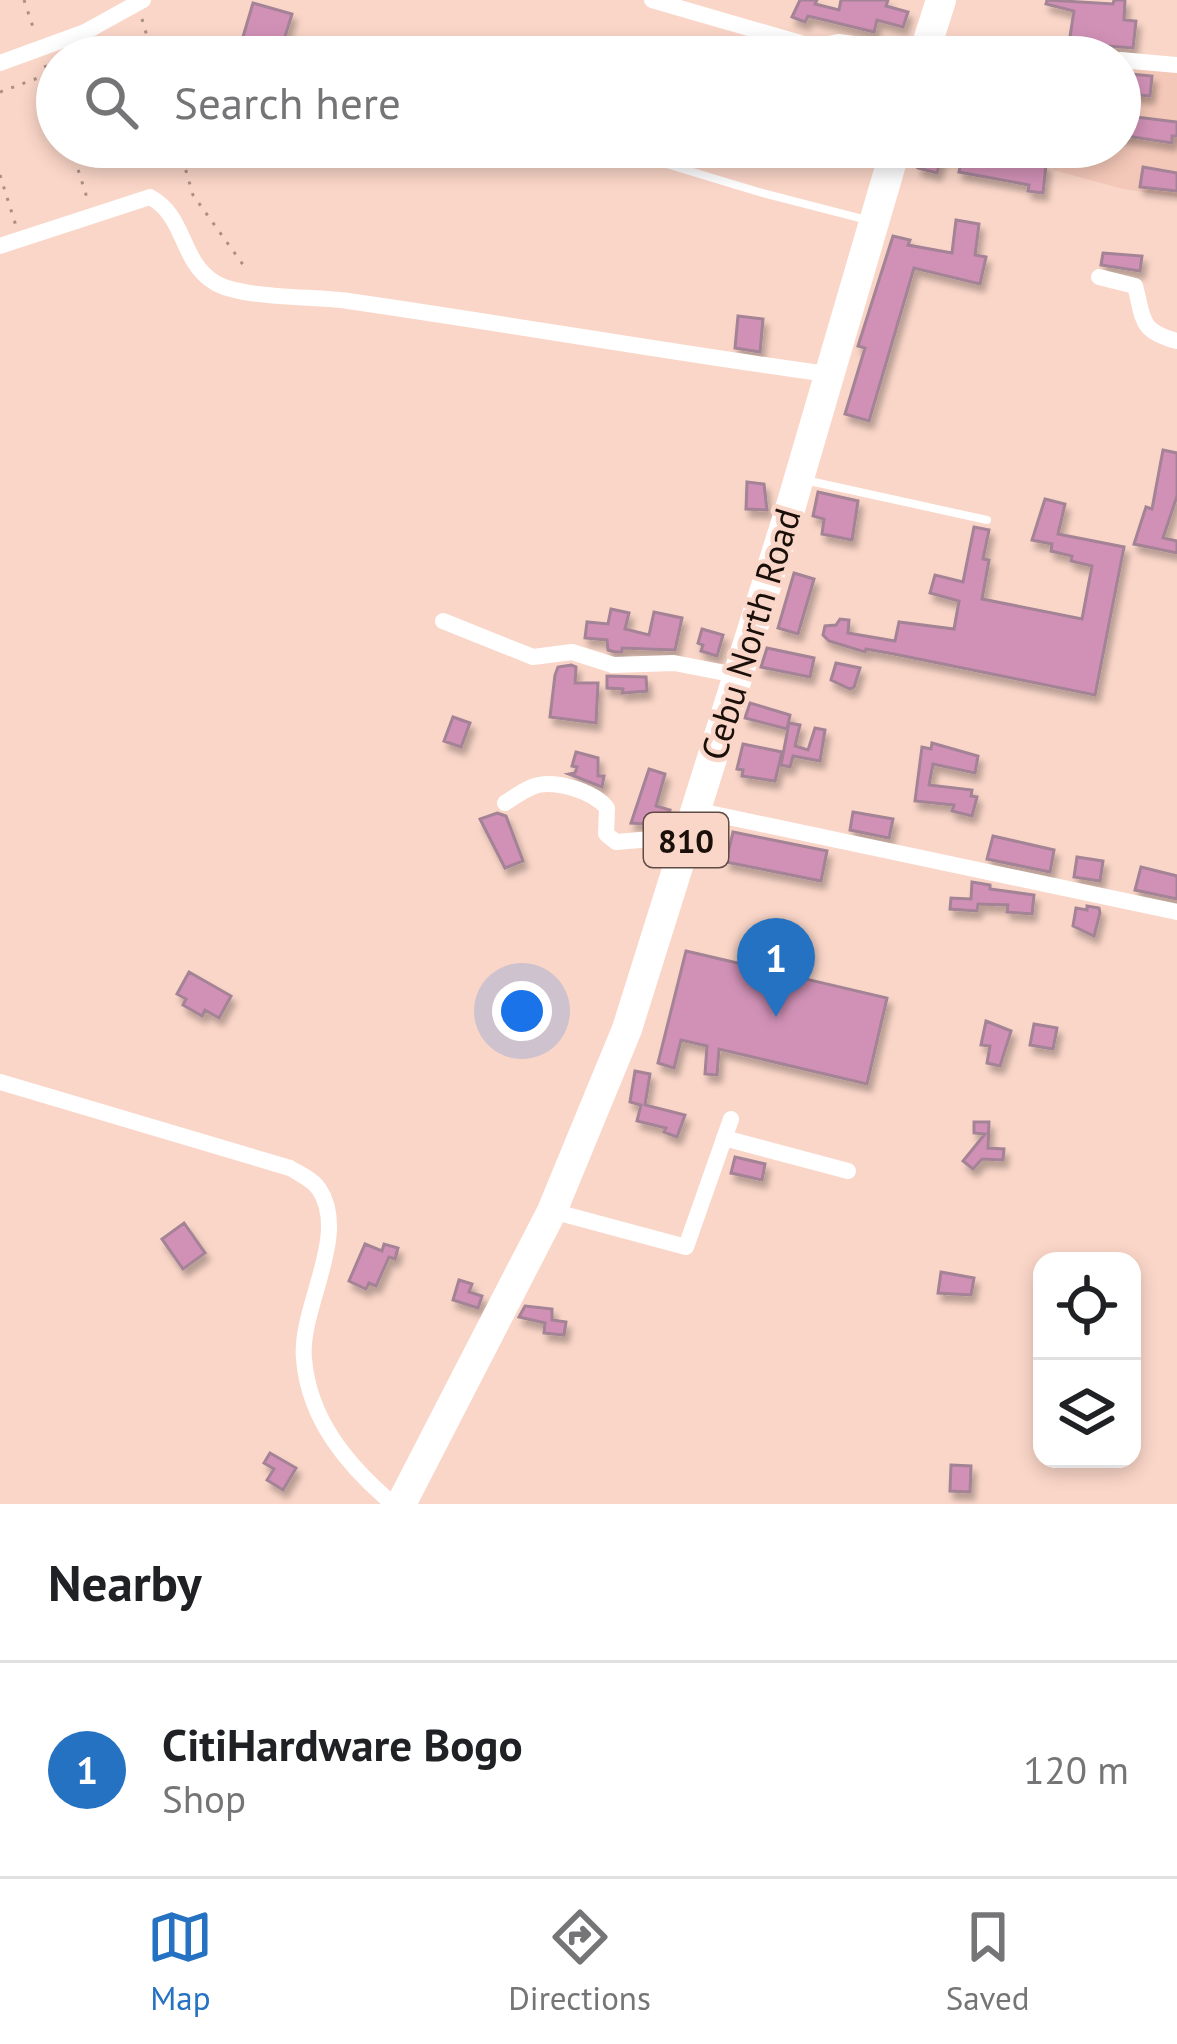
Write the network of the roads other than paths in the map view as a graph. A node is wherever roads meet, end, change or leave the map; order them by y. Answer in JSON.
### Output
{"nodes":[{"id":1,"x":652,"y":0,"type":"edge"},
{"id":2,"x":941,"y":0,"type":"edge"},
{"id":3,"x":141,"y":2,"type":"edge"},
{"id":4,"x":74,"y":36,"type":"edge"},
{"id":5,"x":776,"y":36,"type":"edge"},
{"id":6,"x":930,"y":36,"type":"edge"},
{"id":7,"x":36,"y":50,"type":"edge"},
{"id":8,"x":1141,"y":62,"type":"edge"},
{"id":9,"x":0,"y":63,"type":"edge"},
{"id":10,"x":1177,"y":65,"type":"edge"},
{"id":11,"x":679,"y":168,"type":"edge"},
{"id":12,"x":890,"y":168,"type":"edge"},
{"id":13,"x":874,"y":221,"type":"junction"},
{"id":14,"x":0,"y":247,"type":"edge"},
{"id":15,"x":1099,"y":277,"type":"dead end"},
{"id":16,"x":1177,"y":341,"type":"edge"},
{"id":17,"x":826,"y":374,"type":"junction"},
{"id":18,"x":798,"y":478,"type":"junction"},
{"id":19,"x":987,"y":520,"type":"dead end"},
{"id":20,"x":443,"y":622,"type":"dead end"},
{"id":21,"x":736,"y":675,"type":"junction"},
{"id":22,"x":505,"y":802,"type":"dead end"},
{"id":23,"x":691,"y":823,"type":"junction"},
{"id":24,"x":1177,"y":913,"type":"edge"},
{"id":25,"x":0,"y":1082,"type":"edge"},
{"id":26,"x":731,"y":1119,"type":"dead end"},
{"id":27,"x":724,"y":1138,"type":"junction"},
{"id":28,"x":848,"y":1171,"type":"dead end"},
{"id":29,"x":552,"y":1210,"type":"junction"},
{"id":30,"x":397,"y":1504,"type":"edge"}],
"edges":[{"from":1,"to":5,"type":"street"},
{"from":2,"to":6,"type":"highway"},
{"from":3,"to":4,"type":"street"},
{"from":7,"to":9,"type":"street"},
{"from":8,"to":10,"type":"street"},
{"from":11,"to":13,"type":"lane"},
{"from":12,"to":13,"type":"highway","name":"Cebu North Road","number":"810"},
{"from":13,"to":17,"type":"highway","name":"Cebu North Road","number":"810"},
{"from":14,"to":17,"type":"street"},
{"from":15,"to":16,"type":"street"},
{"from":17,"to":18,"type":"highway","name":"Cebu North Road","number":"810"},
{"from":18,"to":19,"type":"lane"},
{"from":18,"to":21,"type":"highway","name":"Cebu North Road","number":"810"},
{"from":20,"to":21,"type":"street"},
{"from":21,"to":23,"type":"highway","name":"Cebu North Road","number":"810"},
{"from":22,"to":23,"type":"street"},
{"from":23,"to":24,"type":"street"},
{"from":23,"to":29,"type":"highway","name":"Cebu North Road","number":"810"},
{"from":25,"to":30,"type":"street"},
{"from":26,"to":27,"type":"street"},
{"from":27,"to":28,"type":"street"},
{"from":27,"to":29,"type":"street"},
{"from":29,"to":30,"type":"highway","name":"Cebu North Road","number":"810"}]}
